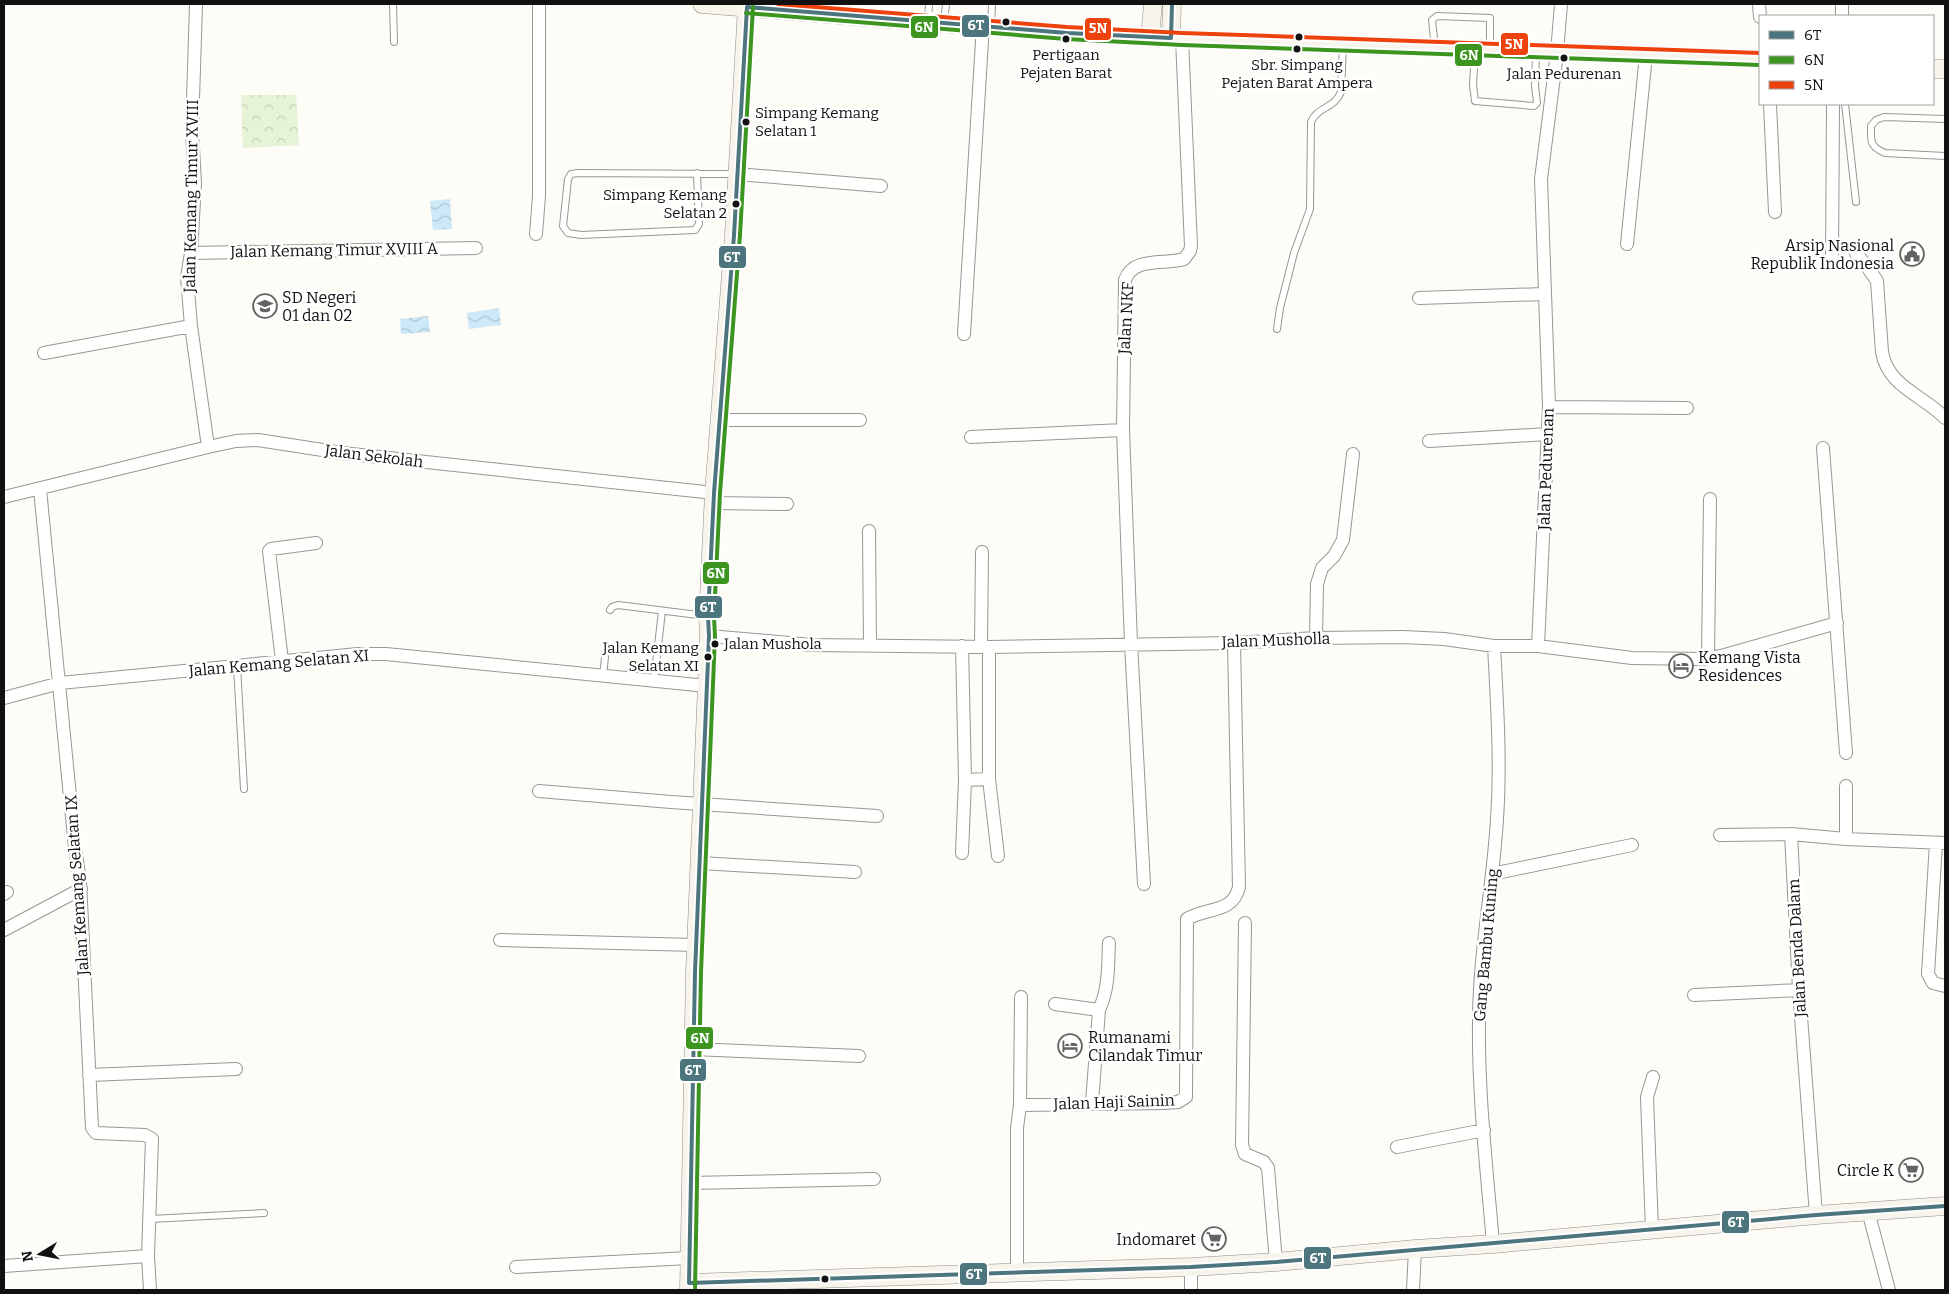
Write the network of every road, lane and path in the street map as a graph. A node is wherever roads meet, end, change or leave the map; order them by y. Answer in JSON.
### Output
{"nodes":[{"id":1,"x":196,"y":4,"type":"edge"},
{"id":2,"x":393,"y":4,"type":"edge"},
{"id":3,"x":539,"y":4,"type":"edge"},
{"id":4,"x":702,"y":4,"type":"edge"},
{"id":5,"x":946,"y":4,"type":"edge"},
{"id":6,"x":992,"y":4,"type":"edge"},
{"id":7,"x":1153,"y":4,"type":"edge"},
{"id":8,"x":1172,"y":4,"type":"edge"},
{"id":9,"x":1561,"y":4,"type":"edge"},
{"id":10,"x":756,"y":6,"type":"edge"},
{"id":11,"x":934,"y":15,"type":"edge"},
{"id":12,"x":987,"y":25,"type":"junction"},
{"id":13,"x":1150,"y":37,"type":"junction"},
{"id":14,"x":1177,"y":38,"type":"junction"},
{"id":15,"x":394,"y":42,"type":"dead end"},
{"id":16,"x":1343,"y":44,"type":"junction"},
{"id":17,"x":1436,"y":49,"type":"junction"},
{"id":18,"x":1482,"y":50,"type":"junction"},
{"id":19,"x":1536,"y":52,"type":"junction"},
{"id":20,"x":1557,"y":53,"type":"junction"},
{"id":21,"x":1646,"y":55,"type":"junction"},
{"id":22,"x":1759,"y":59,"type":"edge"},
{"id":23,"x":1770,"y":105,"type":"edge"},
{"id":24,"x":1833,"y":105,"type":"edge"},
{"id":25,"x":1845,"y":105,"type":"edge"},
{"id":26,"x":1945,"y":119,"type":"edge"},
{"id":27,"x":1945,"y":156,"type":"edge"},
{"id":28,"x":697,"y":173,"type":"junction"},
{"id":29,"x":737,"y":174,"type":"junction"},
{"id":30,"x":880,"y":186,"type":"dead end"},
{"id":31,"x":1856,"y":202,"type":"dead end"},
{"id":32,"x":1775,"y":212,"type":"dead end"},
{"id":33,"x":536,"y":234,"type":"dead end"},
{"id":34,"x":1627,"y":244,"type":"dead end"},
{"id":35,"x":476,"y":248,"type":"dead end"},
{"id":36,"x":191,"y":252,"type":"junction"},
{"id":37,"x":1856,"y":253,"type":"dead end"},
{"id":38,"x":1832,"y":264,"type":"dead end"},
{"id":39,"x":1544,"y":294,"type":"junction"},
{"id":40,"x":1419,"y":298,"type":"dead end"},
{"id":41,"x":191,"y":326,"type":"junction"},
{"id":42,"x":1277,"y":329,"type":"dead end"},
{"id":43,"x":964,"y":334,"type":"dead end"},
{"id":44,"x":44,"y":353,"type":"dead end"},
{"id":45,"x":1549,"y":407,"type":"junction"},
{"id":46,"x":1687,"y":408,"type":"dead end"},
{"id":47,"x":1945,"y":418,"type":"edge"},
{"id":48,"x":719,"y":420,"type":"junction"},
{"id":49,"x":860,"y":420,"type":"dead end"},
{"id":50,"x":1123,"y":430,"type":"junction"},
{"id":51,"x":1548,"y":434,"type":"junction"},
{"id":52,"x":971,"y":436,"type":"dead end"},
{"id":53,"x":1429,"y":441,"type":"dead end"},
{"id":54,"x":208,"y":447,"type":"junction"},
{"id":55,"x":1823,"y":448,"type":"dead end"},
{"id":56,"x":1353,"y":454,"type":"dead end"},
{"id":57,"x":40,"y":489,"type":"junction"},
{"id":58,"x":4,"y":497,"type":"edge"},
{"id":59,"x":714,"y":498,"type":"junction"},
{"id":60,"x":1710,"y":499,"type":"dead end"},
{"id":61,"x":787,"y":504,"type":"dead end"},
{"id":62,"x":869,"y":531,"type":"dead end"},
{"id":63,"x":316,"y":543,"type":"dead end"},
{"id":64,"x":982,"y":552,"type":"dead end"},
{"id":65,"x":610,"y":610,"type":"dead end"},
{"id":66,"x":662,"y":611,"type":"junction"},
{"id":67,"x":708,"y":617,"type":"junction"},
{"id":68,"x":1837,"y":623,"type":"junction"},
{"id":69,"x":709,"y":636,"type":"junction"},
{"id":70,"x":1316,"y":638,"type":"junction"},
{"id":71,"x":1234,"y":642,"type":"junction"},
{"id":72,"x":1131,"y":643,"type":"junction"},
{"id":73,"x":870,"y":645,"type":"junction"},
{"id":74,"x":962,"y":646,"type":"junction"},
{"id":75,"x":1494,"y":646,"type":"junction"},
{"id":76,"x":1538,"y":646,"type":"junction"},
{"id":77,"x":985,"y":647,"type":"junction"},
{"id":78,"x":605,"y":657,"type":"dead end"},
{"id":79,"x":1708,"y":658,"type":"junction"},
{"id":80,"x":282,"y":661,"type":"junction"},
{"id":81,"x":237,"y":666,"type":"junction"},
{"id":82,"x":603,"y":676,"type":"junction"},
{"id":83,"x":654,"y":681,"type":"junction"},
{"id":84,"x":60,"y":684,"type":"junction"},
{"id":85,"x":707,"y":686,"type":"junction"},
{"id":86,"x":4,"y":698,"type":"edge"},
{"id":87,"x":1846,"y":753,"type":"dead end"},
{"id":88,"x":989,"y":778,"type":"junction"},
{"id":89,"x":965,"y":780,"type":"junction"},
{"id":90,"x":1846,"y":786,"type":"dead end"},
{"id":91,"x":244,"y":789,"type":"dead end"},
{"id":92,"x":538,"y":791,"type":"dead end"},
{"id":93,"x":703,"y":804,"type":"junction"},
{"id":94,"x":877,"y":816,"type":"dead end"},
{"id":95,"x":1791,"y":834,"type":"junction"},
{"id":96,"x":1720,"y":835,"type":"dead end"},
{"id":97,"x":1846,"y":839,"type":"junction"},
{"id":98,"x":1941,"y":843,"type":"edge"},
{"id":99,"x":1632,"y":845,"type":"dead end"},
{"id":100,"x":962,"y":854,"type":"dead end"},
{"id":101,"x":998,"y":856,"type":"dead end"},
{"id":102,"x":700,"y":863,"type":"junction"},
{"id":103,"x":855,"y":872,"type":"dead end"},
{"id":104,"x":1492,"y":874,"type":"junction"},
{"id":105,"x":1144,"y":884,"type":"dead end"},
{"id":106,"x":81,"y":889,"type":"junction"},
{"id":107,"x":1245,"y":923,"type":"dead end"},
{"id":108,"x":4,"y":930,"type":"edge"},
{"id":109,"x":500,"y":940,"type":"dead end"},
{"id":110,"x":1109,"y":943,"type":"dead end"},
{"id":111,"x":696,"y":945,"type":"junction"},
{"id":112,"x":1945,"y":986,"type":"edge"},
{"id":113,"x":1799,"y":990,"type":"junction"},
{"id":114,"x":1694,"y":995,"type":"dead end"},
{"id":115,"x":1021,"y":997,"type":"dead end"},
{"id":116,"x":1055,"y":1004,"type":"dead end"},
{"id":117,"x":1099,"y":1010,"type":"junction"},
{"id":118,"x":693,"y":1049,"type":"junction"},
{"id":119,"x":859,"y":1056,"type":"dead end"},
{"id":120,"x":236,"y":1068,"type":"dead end"},
{"id":121,"x":89,"y":1074,"type":"junction"},
{"id":122,"x":1653,"y":1077,"type":"dead end"},
{"id":123,"x":1092,"y":1103,"type":"junction"},
{"id":124,"x":1020,"y":1105,"type":"junction"},
{"id":125,"x":1484,"y":1130,"type":"junction"},
{"id":126,"x":1397,"y":1147,"type":"dead end"},
{"id":127,"x":874,"y":1179,"type":"dead end"},
{"id":128,"x":690,"y":1183,"type":"junction"},
{"id":129,"x":1945,"y":1206,"type":"edge"},
{"id":130,"x":1868,"y":1211,"type":"junction"},
{"id":131,"x":264,"y":1213,"type":"dead end"},
{"id":132,"x":1816,"y":1215,"type":"junction"},
{"id":133,"x":150,"y":1219,"type":"junction"},
{"id":134,"x":1652,"y":1230,"type":"junction"},
{"id":135,"x":1493,"y":1244,"type":"junction"},
{"id":136,"x":1415,"y":1249,"type":"junction"},
{"id":137,"x":148,"y":1256,"type":"junction"},
{"id":138,"x":689,"y":1258,"type":"junction"},
{"id":139,"x":1276,"y":1262,"type":"junction"},
{"id":140,"x":4,"y":1266,"type":"edge"},
{"id":141,"x":516,"y":1267,"type":"dead end"},
{"id":142,"x":1190,"y":1267,"type":"junction"},
{"id":143,"x":1017,"y":1271,"type":"junction"},
{"id":144,"x":689,"y":1286,"type":"edge"},
{"id":145,"x":150,"y":1290,"type":"edge"},
{"id":146,"x":1190,"y":1290,"type":"edge"},
{"id":147,"x":1413,"y":1290,"type":"edge"},
{"id":148,"x":1888,"y":1290,"type":"edge"}],
"edges":[{"from":1,"to":36,"type":"street","name":"Jalan Kemang Timur XVIII"},
{"from":2,"to":15,"type":"lane"},
{"from":3,"to":33,"type":"street"},
{"from":4,"to":10,"type":"street"},
{"from":5,"to":11,"type":"lane"},
{"from":6,"to":12,"type":"lane"},
{"from":7,"to":13,"type":"street"},
{"from":8,"to":14,"type":"street"},
{"from":9,"to":20,"type":"street","name":"Jalan Pedurenan"},
{"from":10,"to":11,"type":"street"},
{"from":10,"to":29,"type":"street"},
{"from":11,"to":12,"type":"street"},
{"from":12,"to":13,"type":"street"},
{"from":12,"to":43,"type":"street"},
{"from":13,"to":14,"type":"street"},
{"from":14,"to":16,"type":"street"},
{"from":14,"to":50,"type":"street","name":"Jalan NKF"},
{"from":16,"to":17,"type":"street"},
{"from":16,"to":42,"type":"lane"},
{"from":17,"to":18,"type":"street"},
{"from":17,"to":18,"type":"lane"},
{"from":18,"to":19,"type":"street"},
{"from":18,"to":19,"type":"lane"},
{"from":19,"to":20,"type":"street"},
{"from":20,"to":21,"type":"street"},
{"from":20,"to":39,"type":"street","name":"Jalan Pedurenan"},
{"from":21,"to":22,"type":"street"},
{"from":21,"to":34,"type":"street"},
{"from":23,"to":32,"type":"street"},
{"from":24,"to":38,"type":"street"},
{"from":25,"to":31,"type":"lane"},
{"from":26,"to":27,"type":"lane"},
{"from":28,"to":28,"type":"lane"},
{"from":28,"to":29,"type":"lane"},
{"from":29,"to":30,"type":"street"},
{"from":29,"to":48,"type":"street"},
{"from":35,"to":36,"type":"street","name":"Jalan Kemang Timur XVIII A"},
{"from":36,"to":41,"type":"street","name":"Jalan Kemang Timur XVIII"},
{"from":37,"to":47,"type":"street"},
{"from":39,"to":40,"type":"street"},
{"from":39,"to":45,"type":"street","name":"Jalan Pedurenan"},
{"from":41,"to":44,"type":"street"},
{"from":41,"to":54,"type":"street","name":"Jalan Kemang Timur XVIII"},
{"from":45,"to":46,"type":"street"},
{"from":45,"to":51,"type":"street","name":"Jalan Pedurenan"},
{"from":48,"to":49,"type":"street"},
{"from":48,"to":59,"type":"street"},
{"from":50,"to":52,"type":"street"},
{"from":50,"to":72,"type":"street","name":"Jalan NKF"},
{"from":51,"to":53,"type":"street"},
{"from":51,"to":76,"type":"street","name":"Jalan Pedurenan"},
{"from":54,"to":57,"type":"street","name":"Jalan Sekolah"},
{"from":54,"to":59,"type":"street","name":"Jalan Sekolah"},
{"from":55,"to":68,"type":"street"},
{"from":56,"to":70,"type":"street"},
{"from":57,"to":58,"type":"street","name":"Jalan Sekolah"},
{"from":57,"to":84,"type":"street","name":"Jalan Kemang Selatan IX"},
{"from":59,"to":61,"type":"street","name":"Jalan Sekolah"},
{"from":59,"to":67,"type":"street"},
{"from":60,"to":79,"type":"street"},
{"from":62,"to":73,"type":"street"},
{"from":63,"to":80,"type":"street"},
{"from":64,"to":77,"type":"street"},
{"from":65,"to":66,"type":"lane"},
{"from":66,"to":67,"type":"lane"},
{"from":66,"to":83,"type":"lane"},
{"from":67,"to":69,"type":"street"},
{"from":68,"to":79,"type":"street","name":"Jalan Musholla"},
{"from":68,"to":87,"type":"street"},
{"from":69,"to":73,"type":"street","name":"Jalan Musholla"},
{"from":69,"to":85,"type":"street"},
{"from":70,"to":71,"type":"street","name":"Jalan Musholla"},
{"from":70,"to":75,"type":"street","name":"Jalan Musholla"},
{"from":71,"to":72,"type":"street","name":"Jalan Musholla"},
{"from":71,"to":123,"type":"street","name":"Jalan Haji Sainin"},
{"from":72,"to":77,"type":"street","name":"Jalan Musholla"},
{"from":72,"to":105,"type":"street","name":"Jalan NKF"},
{"from":73,"to":74,"type":"street","name":"Jalan Musholla"},
{"from":74,"to":77,"type":"street","name":"Jalan Musholla"},
{"from":74,"to":89,"type":"street"},
{"from":75,"to":76,"type":"street","name":"Jalan Musholla"},
{"from":75,"to":104,"type":"street","name":"Gang Bambu Kuning"},
{"from":76,"to":79,"type":"street","name":"Jalan Musholla"},
{"from":77,"to":88,"type":"street"},
{"from":78,"to":82,"type":"lane"},
{"from":80,"to":81,"type":"street","name":"Jalan Kemang Selatan XI"},
{"from":80,"to":82,"type":"street","name":"Jalan Kemang Selatan XI"},
{"from":81,"to":84,"type":"street","name":"Jalan Kemang Selatan XI"},
{"from":81,"to":91,"type":"lane"},
{"from":82,"to":83,"type":"street","name":"Jalan Kemang Selatan XI"},
{"from":83,"to":85,"type":"street","name":"Jalan Kemang Selatan XI"},
{"from":84,"to":86,"type":"street","name":"Jalan Kemang Selatan XI"},
{"from":84,"to":106,"type":"street","name":"Jalan Kemang Selatan IX"},
{"from":85,"to":93,"type":"street"},
{"from":88,"to":89,"type":"street"},
{"from":88,"to":101,"type":"street"},
{"from":89,"to":100,"type":"street"},
{"from":90,"to":97,"type":"street"},
{"from":92,"to":93,"type":"street"},
{"from":93,"to":94,"type":"street"},
{"from":93,"to":102,"type":"street"},
{"from":95,"to":96,"type":"street"},
{"from":95,"to":97,"type":"street"},
{"from":95,"to":113,"type":"street","name":"Jalan Benda Dalam"},
{"from":97,"to":98,"type":"street"},
{"from":98,"to":112,"type":"street"},
{"from":99,"to":104,"type":"street"},
{"from":102,"to":103,"type":"street"},
{"from":102,"to":111,"type":"street"},
{"from":104,"to":125,"type":"street","name":"Gang Bambu Kuning"},
{"from":106,"to":108,"type":"street"},
{"from":106,"to":121,"type":"street","name":"Jalan Kemang Selatan IX"},
{"from":107,"to":139,"type":"street"},
{"from":109,"to":111,"type":"street"},
{"from":110,"to":117,"type":"street"},
{"from":111,"to":118,"type":"street"},
{"from":113,"to":114,"type":"street"},
{"from":113,"to":132,"type":"street","name":"Jalan Benda Dalam"},
{"from":115,"to":124,"type":"street"},
{"from":116,"to":117,"type":"street"},
{"from":117,"to":123,"type":"street"},
{"from":118,"to":119,"type":"street"},
{"from":118,"to":128,"type":"street"},
{"from":120,"to":121,"type":"street"},
{"from":121,"to":133,"type":"street","name":"Jalan Kemang Selatan IX"},
{"from":122,"to":134,"type":"street"},
{"from":123,"to":124,"type":"street","name":"Jalan Haji Sainin"},
{"from":124,"to":143,"type":"street"},
{"from":125,"to":126,"type":"street"},
{"from":125,"to":135,"type":"street","name":"Gang Bambu Kuning"},
{"from":127,"to":128,"type":"street"},
{"from":128,"to":138,"type":"street"},
{"from":129,"to":130,"type":"street"},
{"from":130,"to":132,"type":"street"},
{"from":130,"to":148,"type":"street"},
{"from":131,"to":133,"type":"lane"},
{"from":132,"to":134,"type":"street"},
{"from":133,"to":137,"type":"street","name":"Jalan Kemang Selatan IX"},
{"from":134,"to":135,"type":"street"},
{"from":135,"to":136,"type":"street"},
{"from":136,"to":139,"type":"street"},
{"from":136,"to":147,"type":"street"},
{"from":137,"to":140,"type":"street"},
{"from":137,"to":145,"type":"street","name":"Jalan Kemang Selatan IX"},
{"from":138,"to":141,"type":"street"},
{"from":138,"to":144,"type":"street"},
{"from":139,"to":142,"type":"street"},
{"from":142,"to":143,"type":"street"},
{"from":142,"to":146,"type":"street"},
{"from":143,"to":144,"type":"street"}]}
